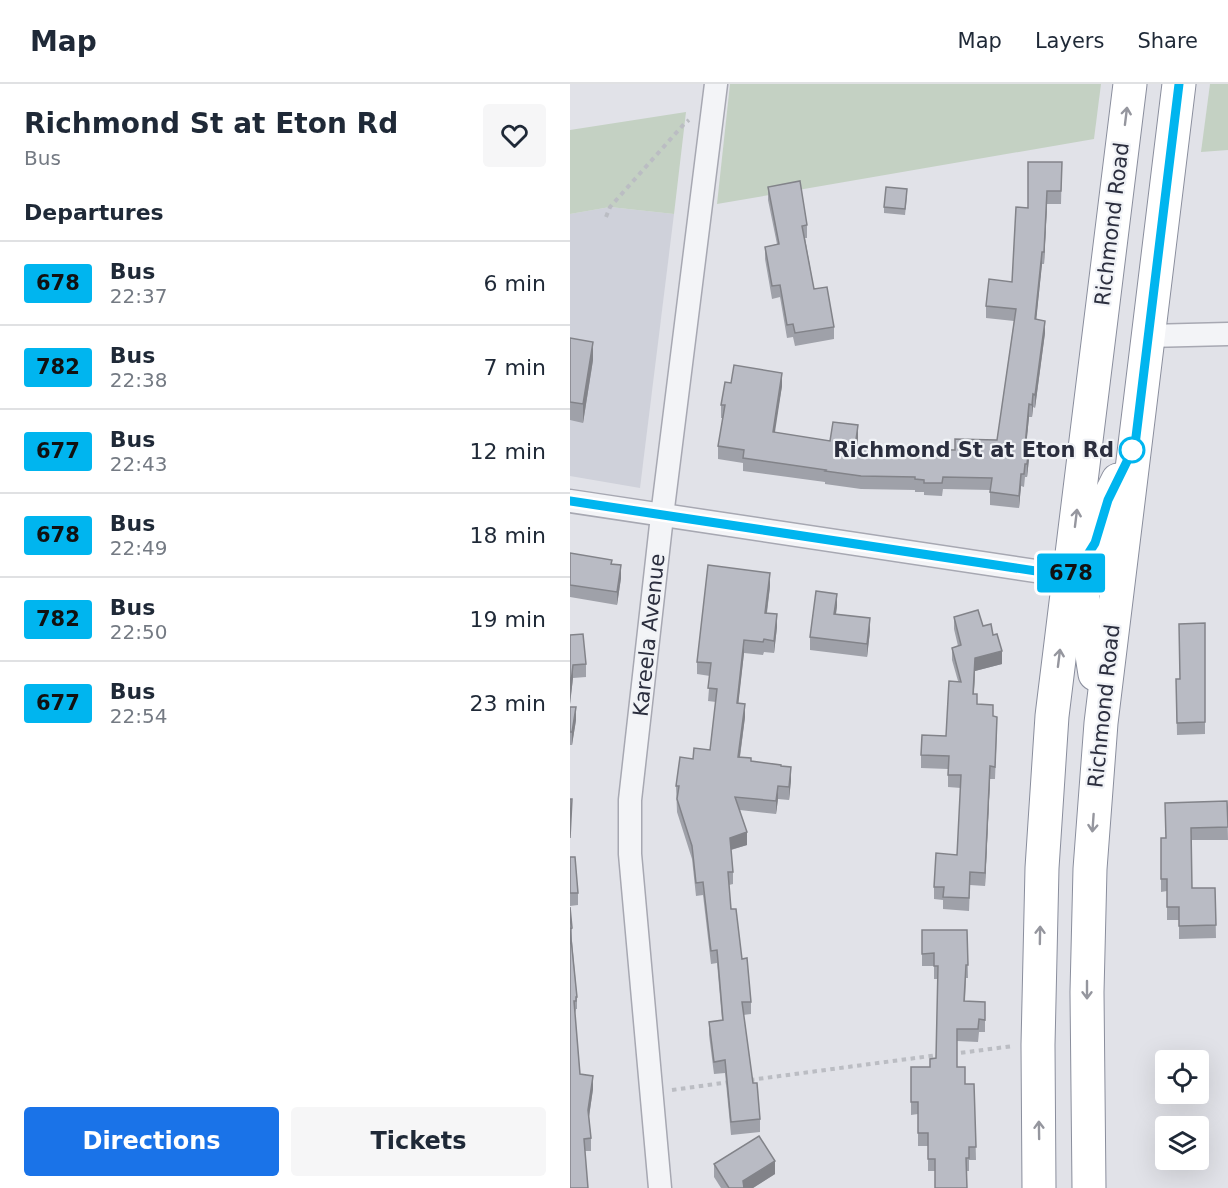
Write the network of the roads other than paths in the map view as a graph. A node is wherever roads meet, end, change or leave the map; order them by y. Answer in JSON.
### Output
{"nodes":[{"id":1,"x":716,"y":84,"type":"edge"},
{"id":2,"x":1130,"y":84,"type":"edge"},
{"id":3,"x":1179,"y":84,"type":"edge"},
{"id":4,"x":1228,"y":334,"type":"edge"},
{"id":5,"x":1148,"y":336,"type":"junction"},
{"id":6,"x":1135,"y":445,"type":"junction"},
{"id":7,"x":570,"y":501,"type":"edge"},
{"id":8,"x":662,"y":516,"type":"junction"},
{"id":9,"x":1069,"y":576,"type":"junction"},
{"id":10,"x":1101,"y":723,"type":"junction"},
{"id":11,"x":660,"y":1188,"type":"edge"},
{"id":12,"x":1039,"y":1188,"type":"edge"},
{"id":13,"x":1089,"y":1188,"type":"edge"}],
"edges":[{"from":1,"to":8,"type":"street","name":"Kareela Avenue"},
{"from":9,"to":2,"type":"highway","name":"Richmond Road","one_way":true},
{"from":3,"to":5,"type":"highway","name":"Richmond Road"},
{"from":4,"to":5,"type":"street"},
{"from":5,"to":6,"type":"highway","name":"Richmond Road"},
{"from":6,"to":9,"type":"highway"},
{"from":6,"to":10,"type":"highway","name":"Richmond Road"},
{"from":7,"to":8,"type":"street"},
{"from":8,"to":9,"type":"street"},
{"from":8,"to":11,"type":"street","name":"Kareela Avenue"},
{"from":9,"to":10,"type":"highway"},
{"from":12,"to":9,"type":"highway","name":"Richmond Road","one_way":true},
{"from":10,"to":13,"type":"highway","name":"Richmond Road","one_way":true}]}
